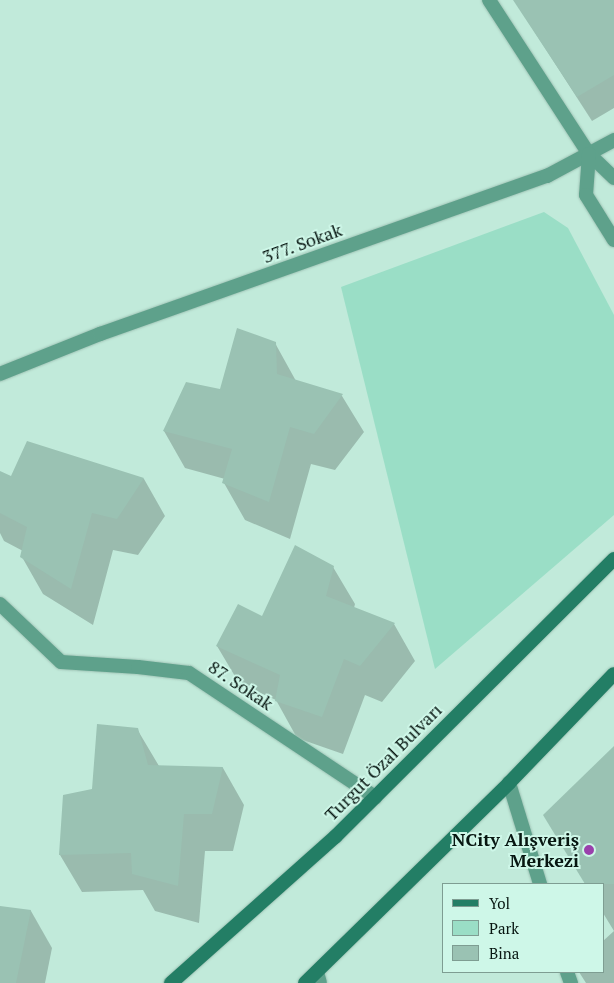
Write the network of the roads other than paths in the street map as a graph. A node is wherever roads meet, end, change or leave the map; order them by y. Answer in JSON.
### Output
{"nodes":[{"id":1,"x":489,"y":0,"type":"edge"},
{"id":2,"x":614,"y":140,"type":"edge"},
{"id":3,"x":588,"y":154,"type":"junction"},
{"id":4,"x":614,"y":178,"type":"edge"},
{"id":5,"x":614,"y":240,"type":"edge"},
{"id":6,"x":0,"y":374,"type":"edge"},
{"id":7,"x":614,"y":559,"type":"edge"},
{"id":8,"x":0,"y":604,"type":"edge"},
{"id":9,"x":614,"y":674,"type":"edge"},
{"id":10,"x":509,"y":783,"type":"junction"},
{"id":11,"x":376,"y":797,"type":"junction"},
{"id":12,"x":540,"y":883,"type":"edge"},
{"id":13,"x":319,"y":978,"type":"edge"},
{"id":14,"x":171,"y":983,"type":"edge"},
{"id":15,"x":305,"y":983,"type":"edge"}],
"edges":[{"from":1,"to":3,"type":"street"},
{"from":2,"to":3,"type":"street","name":"377. Sokak"},
{"from":3,"to":4,"type":"street"},
{"from":3,"to":5,"type":"street"},
{"from":3,"to":6,"type":"street","name":"377. Sokak"},
{"from":7,"to":11,"type":"main road","name":"Turgut Özal Bulvarı"},
{"from":8,"to":11,"type":"street","name":"87. Sokak"},
{"from":9,"to":10,"type":"main road"},
{"from":10,"to":12,"type":"street"},
{"from":10,"to":13,"type":"main road"},
{"from":11,"to":14,"type":"main road","name":"Turgut Özal Bulvarı"},
{"from":13,"to":15,"type":"main road"}]}
